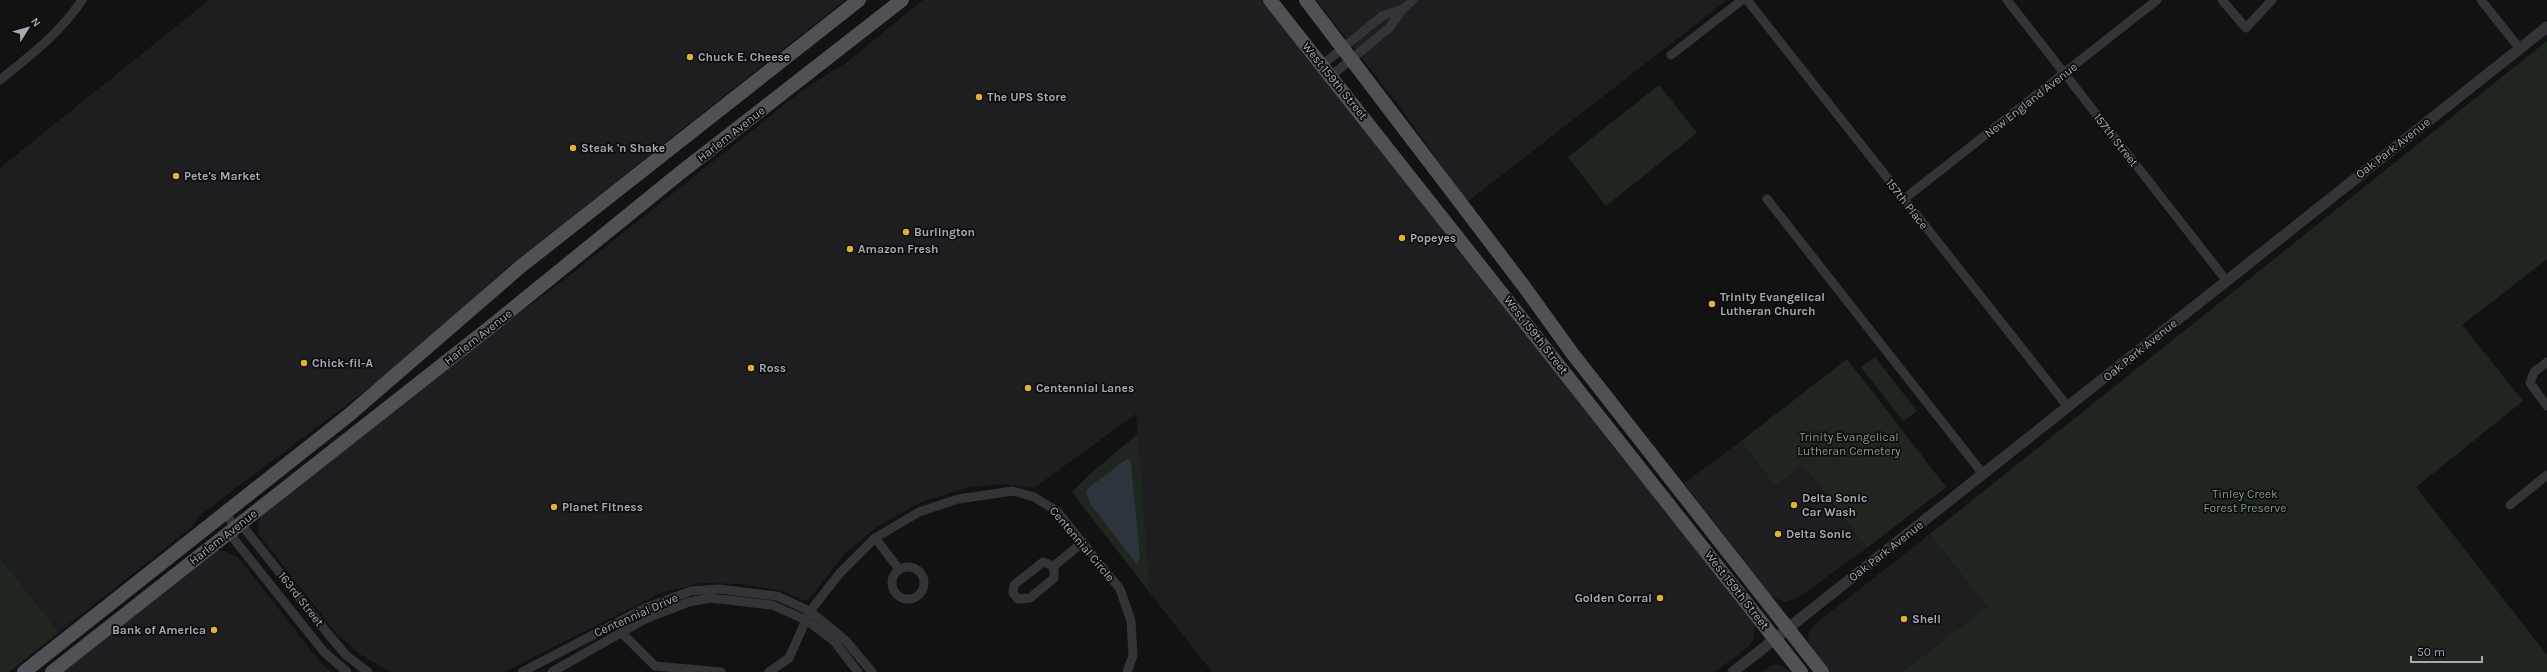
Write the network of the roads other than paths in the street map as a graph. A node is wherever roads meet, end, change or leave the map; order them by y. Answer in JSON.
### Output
{"nodes":[{"id":1,"x":82,"y":0,"type":"edge"},
{"id":2,"x":859,"y":0,"type":"edge"},
{"id":3,"x":902,"y":0,"type":"edge"},
{"id":4,"x":1270,"y":0,"type":"edge"},
{"id":5,"x":1306,"y":0,"type":"edge"},
{"id":6,"x":1413,"y":0,"type":"edge"},
{"id":7,"x":1742,"y":0,"type":"edge"},
{"id":8,"x":1747,"y":0,"type":"edge"},
{"id":9,"x":2007,"y":0,"type":"edge"},
{"id":10,"x":2157,"y":0,"type":"edge"},
{"id":11,"x":2222,"y":0,"type":"edge"},
{"id":12,"x":2272,"y":0,"type":"edge"},
{"id":13,"x":2481,"y":0,"type":"edge"},
{"id":14,"x":1403,"y":8,"type":"junction"},
{"id":15,"x":2547,"y":27,"type":"edge"},
{"id":16,"x":1343,"y":48,"type":"junction"},
{"id":17,"x":2520,"y":49,"type":"junction"},
{"id":18,"x":1671,"y":55,"type":"dead end"},
{"id":19,"x":1352,"y":60,"type":"junction"},
{"id":20,"x":1322,"y":65,"type":"junction"},
{"id":21,"x":2064,"y":73,"type":"junction"},
{"id":22,"x":1331,"y":76,"type":"junction"},
{"id":23,"x":0,"y":80,"type":"edge"},
{"id":24,"x":1767,"y":200,"type":"dead end"},
{"id":25,"x":1904,"y":200,"type":"junction"},
{"id":26,"x":2226,"y":280,"type":"junction"},
{"id":27,"x":2547,"y":362,"type":"edge"},
{"id":28,"x":2547,"y":406,"type":"edge"},
{"id":29,"x":2068,"y":407,"type":"junction"},
{"id":30,"x":1983,"y":474,"type":"junction"},
{"id":31,"x":2547,"y":475,"type":"edge"},
{"id":32,"x":2510,"y":505,"type":"dead end"},
{"id":33,"x":225,"y":513,"type":"junction"},
{"id":34,"x":235,"y":527,"type":"junction"},
{"id":35,"x":874,"y":538,"type":"junction"},
{"id":36,"x":1083,"y":542,"type":"junction"},
{"id":37,"x":1054,"y":566,"type":"junction"},
{"id":38,"x":898,"y":569,"type":"dead end"},
{"id":39,"x":810,"y":611,"type":"junction"},
{"id":40,"x":806,"y":620,"type":"junction"},
{"id":41,"x":1788,"y":629,"type":"junction"},
{"id":42,"x":622,"y":633,"type":"junction"},
{"id":43,"x":1775,"y":639,"type":"junction"},
{"id":44,"x":24,"y":672,"type":"edge"},
{"id":45,"x":52,"y":672,"type":"edge"},
{"id":46,"x":347,"y":672,"type":"edge"},
{"id":47,"x":368,"y":672,"type":"edge"},
{"id":48,"x":522,"y":672,"type":"edge"},
{"id":49,"x":552,"y":672,"type":"edge"},
{"id":50,"x":722,"y":672,"type":"edge"},
{"id":51,"x":769,"y":672,"type":"edge"},
{"id":52,"x":858,"y":672,"type":"edge"},
{"id":53,"x":872,"y":672,"type":"edge"},
{"id":54,"x":1127,"y":672,"type":"edge"},
{"id":55,"x":1733,"y":672,"type":"edge"},
{"id":56,"x":1801,"y":672,"type":"edge"},
{"id":57,"x":1822,"y":672,"type":"edge"}],
"edges":[{"from":1,"to":23,"type":"street"},
{"from":2,"to":33,"type":"main road","name":"Harlem Avenue"},
{"from":3,"to":34,"type":"main road","name":"Harlem Avenue"},
{"from":4,"to":20,"type":"main road","name":"West 159th Street"},
{"from":5,"to":16,"type":"main road","name":"West 159th Street"},
{"from":6,"to":14,"type":"street"},
{"from":7,"to":18,"type":"street"},
{"from":8,"to":25,"type":"street","name":"157th Place"},
{"from":9,"to":21,"type":"street","name":"157th Street"},
{"from":10,"to":21,"type":"street","name":"New England Avenue"},
{"from":11,"to":12,"type":"street"},
{"from":13,"to":17,"type":"street"},
{"from":14,"to":16,"type":"street"},
{"from":14,"to":19,"type":"street"},
{"from":15,"to":17,"type":"street","name":"Oak Park Avenue"},
{"from":16,"to":19,"type":"main road","name":"West 159th Street"},
{"from":16,"to":20,"type":"street"},
{"from":17,"to":26,"type":"street","name":"Oak Park Avenue"},
{"from":19,"to":22,"type":"street"},
{"from":19,"to":41,"type":"main road","name":"West 159th Street"},
{"from":20,"to":22,"type":"main road","name":"West 159th Street"},
{"from":21,"to":25,"type":"street","name":"New England Avenue"},
{"from":21,"to":26,"type":"street","name":"157th Street"},
{"from":22,"to":43,"type":"main road","name":"West 159th Street"},
{"from":24,"to":30,"type":"street"},
{"from":25,"to":29,"type":"street","name":"157th Place"},
{"from":26,"to":29,"type":"street","name":"Oak Park Avenue"},
{"from":27,"to":28,"type":"street"},
{"from":29,"to":30,"type":"street","name":"Oak Park Avenue"},
{"from":30,"to":41,"type":"street","name":"Oak Park Avenue"},
{"from":31,"to":32,"type":"street"},
{"from":33,"to":34,"type":"street","name":"163rd Street"},
{"from":33,"to":44,"type":"main road","name":"Harlem Avenue"},
{"from":34,"to":45,"type":"main road","name":"Harlem Avenue"},
{"from":34,"to":46,"type":"street","name":"163rd Street"},
{"from":34,"to":47,"type":"street","name":"163rd Street"},
{"from":35,"to":36,"type":"street","name":"Centennial Circle"},
{"from":35,"to":38,"type":"street"},
{"from":35,"to":39,"type":"street","name":"Centennial Circle"},
{"from":36,"to":37,"type":"street"},
{"from":36,"to":54,"type":"street","name":"Centennial Circle"},
{"from":37,"to":37,"type":"street"},
{"from":39,"to":40,"type":"street","name":"Centennial Circle"},
{"from":39,"to":48,"type":"street","name":"Centennial Drive"},
{"from":39,"to":53,"type":"street","name":"Centennial Drive"},
{"from":40,"to":42,"type":"street","name":"Centennial Drive"},
{"from":40,"to":51,"type":"street","name":"Centennial Circle"},
{"from":40,"to":52,"type":"street","name":"Centennial Drive"},
{"from":41,"to":43,"type":"street","name":"Oak Park Avenue"},
{"from":41,"to":57,"type":"main road","name":"West 159th Street"},
{"from":42,"to":49,"type":"street","name":"Centennial Drive"},
{"from":42,"to":50,"type":"street"},
{"from":43,"to":55,"type":"street","name":"Oak Park Avenue"},
{"from":43,"to":56,"type":"main road","name":"West 159th Street"}]}
